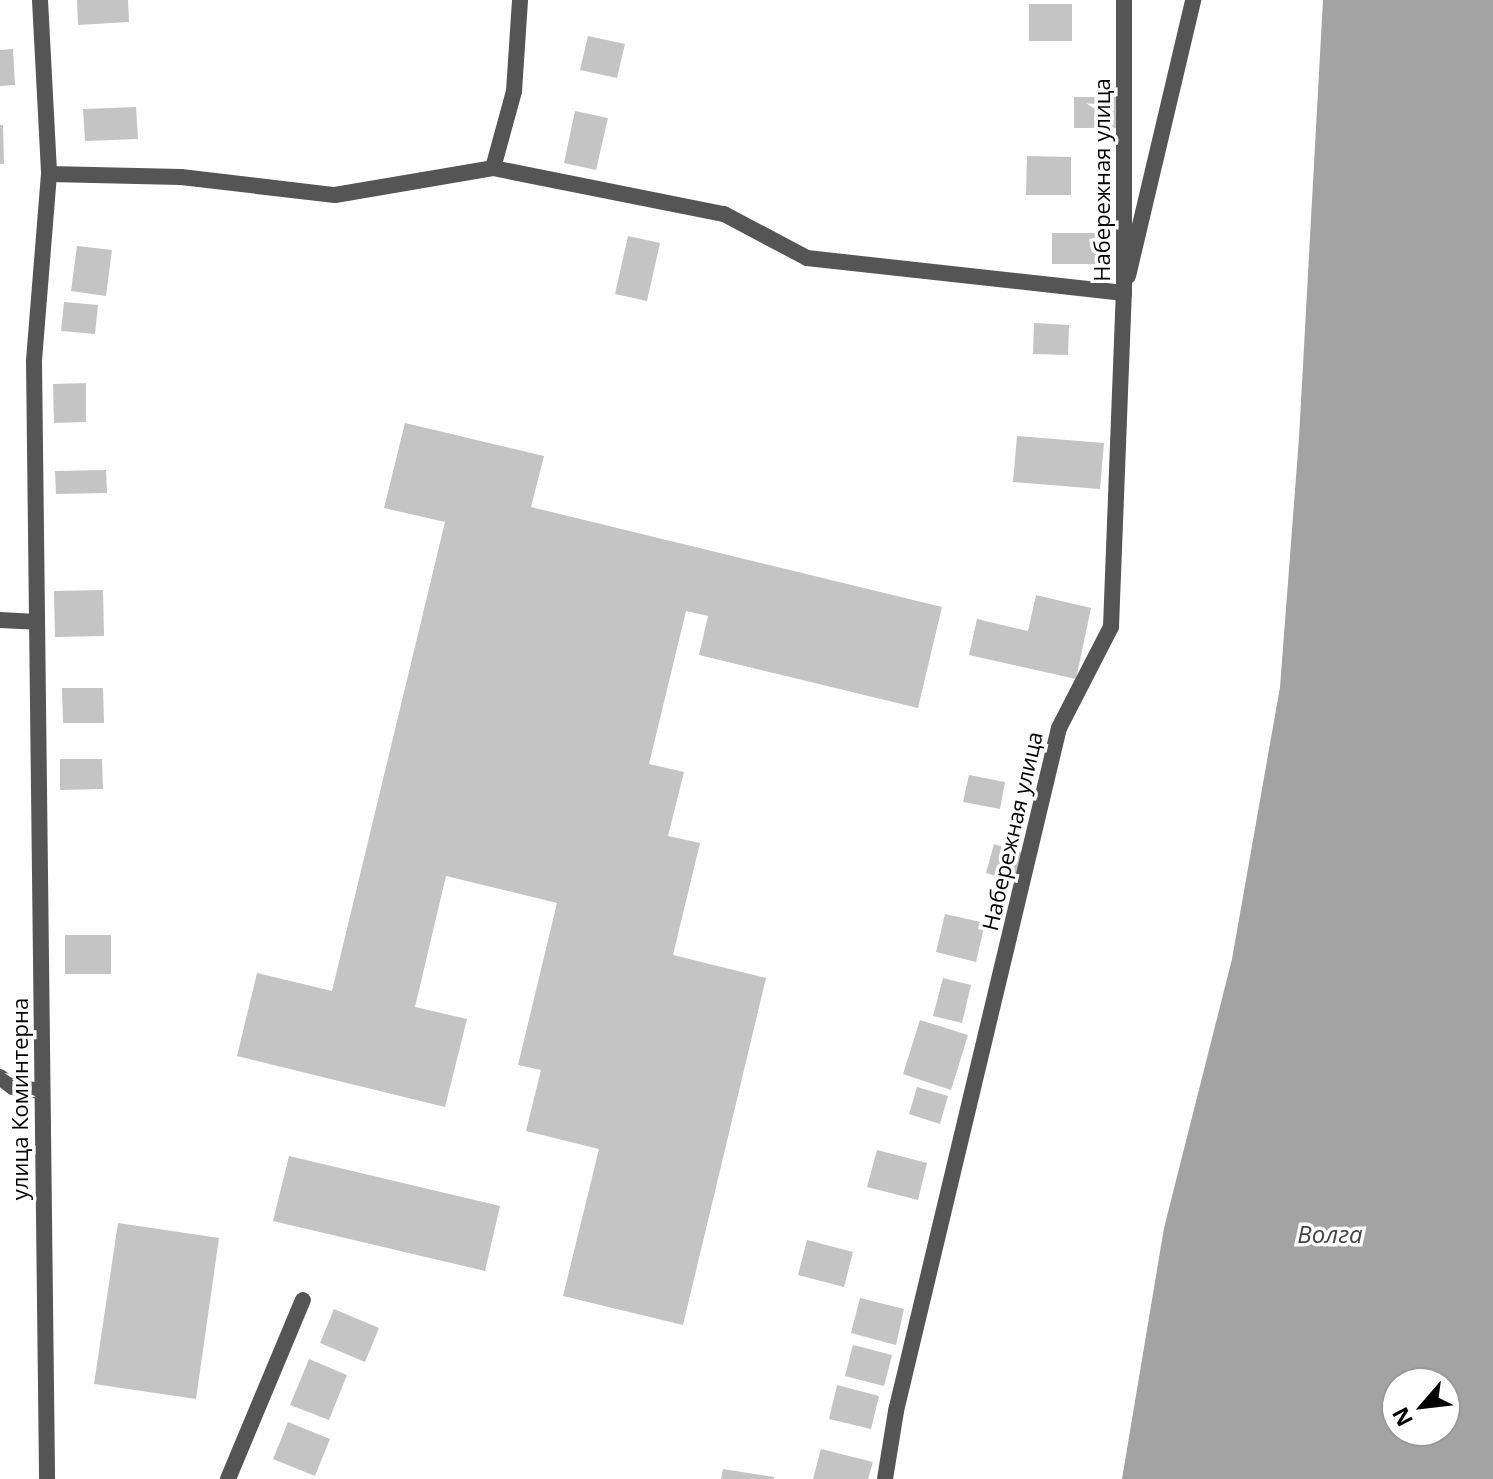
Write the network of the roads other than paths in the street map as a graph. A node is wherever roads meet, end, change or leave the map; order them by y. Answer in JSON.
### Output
{"nodes":[{"id":1,"x":40,"y":0,"type":"edge"},
{"id":2,"x":520,"y":0,"type":"edge"},
{"id":3,"x":1124,"y":0,"type":"edge"},
{"id":4,"x":1193,"y":0,"type":"edge"},
{"id":5,"x":493,"y":168,"type":"junction"},
{"id":6,"x":49,"y":174,"type":"junction"},
{"id":7,"x":1124,"y":293,"type":"junction"},
{"id":8,"x":0,"y":620,"type":"edge"},
{"id":9,"x":36,"y":622,"type":"junction"},
{"id":10,"x":0,"y":1077,"type":"edge"},
{"id":11,"x":41,"y":1091,"type":"junction"},
{"id":12,"x":303,"y":1300,"type":"dead end"},
{"id":13,"x":47,"y":1479,"type":"edge"},
{"id":14,"x":228,"y":1479,"type":"edge"},
{"id":15,"x":885,"y":1479,"type":"edge"}],
"edges":[{"from":1,"to":6,"type":"street","name":"улица Коминтерна"},
{"from":2,"to":5,"type":"street"},
{"from":3,"to":7,"type":"street","name":"Набережная улица"},
{"from":4,"to":7,"type":"street"},
{"from":5,"to":6,"type":"street"},
{"from":5,"to":7,"type":"street"},
{"from":6,"to":9,"type":"street","name":"улица Коминтерна"},
{"from":7,"to":15,"type":"street","name":"Набережная улица"},
{"from":8,"to":9,"type":"street"},
{"from":9,"to":11,"type":"street","name":"улица Коминтерна"},
{"from":10,"to":11,"type":"street"},
{"from":11,"to":13,"type":"street","name":"улица Коминтерна"},
{"from":12,"to":14,"type":"street"}]}
